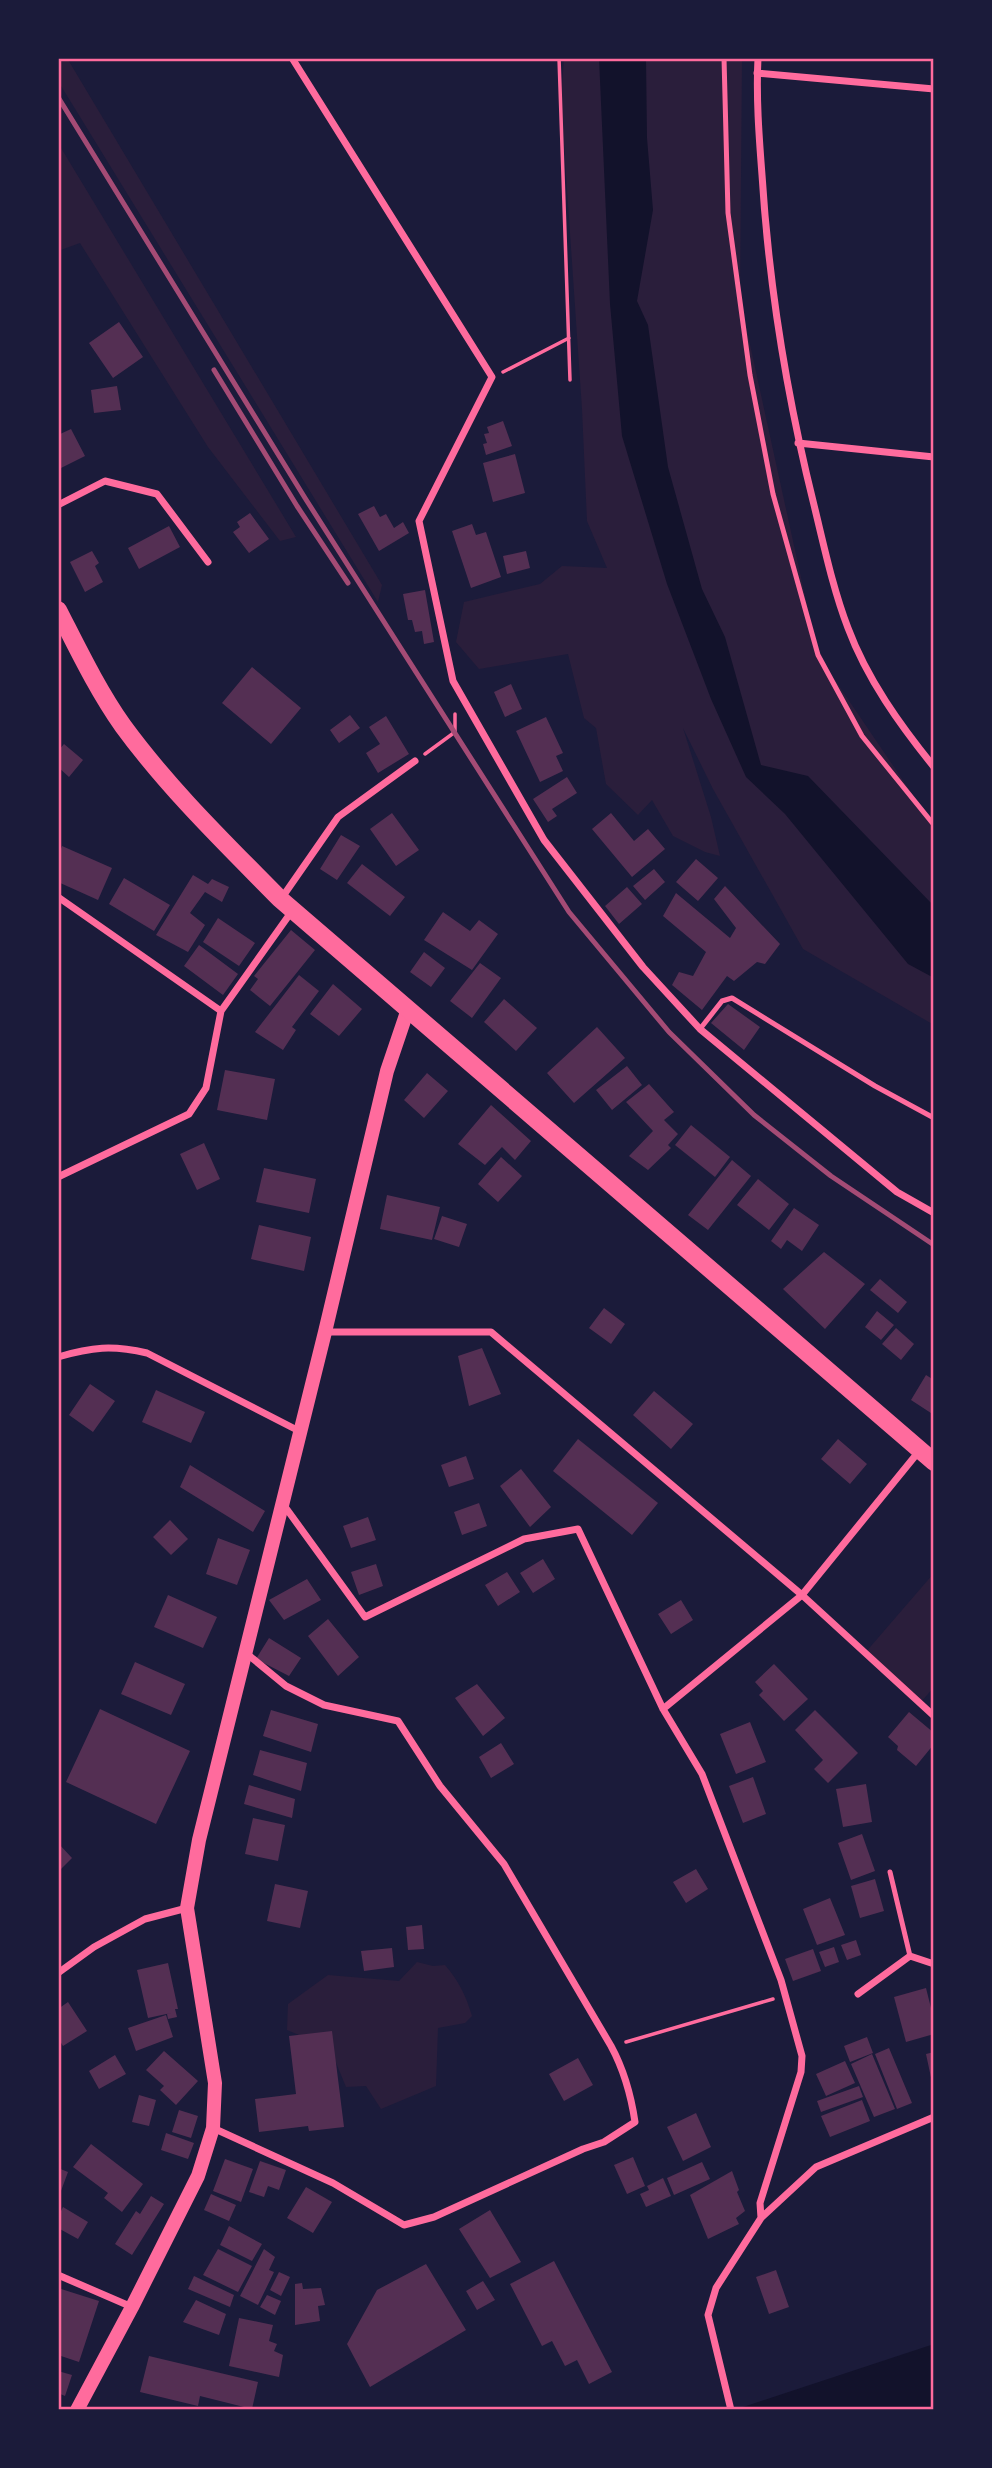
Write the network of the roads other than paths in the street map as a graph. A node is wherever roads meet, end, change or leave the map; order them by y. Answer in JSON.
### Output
{"nodes":[{"id":1,"x":292,"y":58,"type":"edge"},
{"id":2,"x":724,"y":58,"type":"edge"},
{"id":3,"x":758,"y":58,"type":"edge"},
{"id":4,"x":757,"y":72,"type":"junction"},
{"id":5,"x":934,"y":89,"type":"edge"},
{"id":6,"x":798,"y":443,"type":"junction"},
{"id":7,"x":934,"y":457,"type":"edge"},
{"id":8,"x":58,"y":505,"type":"edge"},
{"id":9,"x":208,"y":562,"type":"dead end"},
{"id":10,"x":58,"y":610,"type":"edge"},
{"id":11,"x":415,"y":761,"type":"road end"},
{"id":12,"x":934,"y":768,"type":"edge"},
{"id":13,"x":934,"y":825,"type":"edge"},
{"id":14,"x":58,"y":897,"type":"edge"},
{"id":15,"x":286,"y":905,"type":"junction"},
{"id":16,"x":408,"y":1009,"type":"junction"},
{"id":17,"x":221,"y":1011,"type":"junction"},
{"id":18,"x":700,"y":1029,"type":"junction"},
{"id":19,"x":934,"y":1118,"type":"edge"},
{"id":20,"x":58,"y":1177,"type":"edge"},
{"id":21,"x":934,"y":1213,"type":"edge"},
{"id":22,"x":326,"y":1332,"type":"junction"},
{"id":23,"x":58,"y":1357,"type":"edge"},
{"id":24,"x":299,"y":1431,"type":"junction"},
{"id":25,"x":920,"y":1450,"type":"junction"},
{"id":26,"x":934,"y":1462,"type":"edge"},
{"id":27,"x":282,"y":1503,"type":"junction"},
{"id":28,"x":802,"y":1595,"type":"junction"},
{"id":29,"x":246,"y":1652,"type":"junction"},
{"id":30,"x":663,"y":1709,"type":"junction"},
{"id":31,"x":934,"y":1716,"type":"edge"},
{"id":32,"x":890,"y":1872,"type":"dead end"},
{"id":33,"x":187,"y":1908,"type":"junction"},
{"id":34,"x":911,"y":1956,"type":"junction"},
{"id":35,"x":934,"y":1964,"type":"edge"},
{"id":36,"x":58,"y":1973,"type":"edge"},
{"id":37,"x":858,"y":1994,"type":"dead end"},
{"id":38,"x":934,"y":2117,"type":"edge"},
{"id":39,"x":213,"y":2128,"type":"junction"},
{"id":40,"x":761,"y":2218,"type":"junction"},
{"id":41,"x":58,"y":2275,"type":"edge"},
{"id":42,"x":132,"y":2307,"type":"junction"},
{"id":43,"x":77,"y":2410,"type":"edge"},
{"id":44,"x":731,"y":2410,"type":"edge"}],
"edges":[{"from":1,"to":18,"type":"street"},
{"from":2,"to":13,"type":"lane"},
{"from":3,"to":4,"type":"street"},
{"from":4,"to":5,"type":"street"},
{"from":4,"to":6,"type":"street"},
{"from":6,"to":7,"type":"street"},
{"from":6,"to":12,"type":"street"},
{"from":8,"to":9,"type":"street"},
{"from":10,"to":15,"type":"main road"},
{"from":11,"to":15,"type":"street"},
{"from":14,"to":17,"type":"street"},
{"from":15,"to":16,"type":"main road"},
{"from":15,"to":17,"type":"street"},
{"from":16,"to":22,"type":"main road"},
{"from":16,"to":25,"type":"main road"},
{"from":17,"to":20,"type":"street"},
{"from":18,"to":19,"type":"lane"},
{"from":18,"to":21,"type":"street"},
{"from":22,"to":24,"type":"main road"},
{"from":22,"to":28,"type":"street"},
{"from":23,"to":24,"type":"street"},
{"from":24,"to":27,"type":"main road"},
{"from":25,"to":26,"type":"main road"},
{"from":25,"to":28,"type":"street"},
{"from":27,"to":29,"type":"main road"},
{"from":27,"to":30,"type":"street"},
{"from":28,"to":30,"type":"street"},
{"from":28,"to":31,"type":"street"},
{"from":29,"to":33,"type":"main road"},
{"from":29,"to":39,"type":"street"},
{"from":30,"to":40,"type":"street"},
{"from":32,"to":34,"type":"lane"},
{"from":33,"to":36,"type":"street"},
{"from":33,"to":39,"type":"main road"},
{"from":34,"to":35,"type":"street"},
{"from":34,"to":37,"type":"street"},
{"from":38,"to":40,"type":"street"},
{"from":39,"to":42,"type":"main road"},
{"from":40,"to":44,"type":"street"},
{"from":41,"to":42,"type":"street"},
{"from":42,"to":43,"type":"main road"}]}
